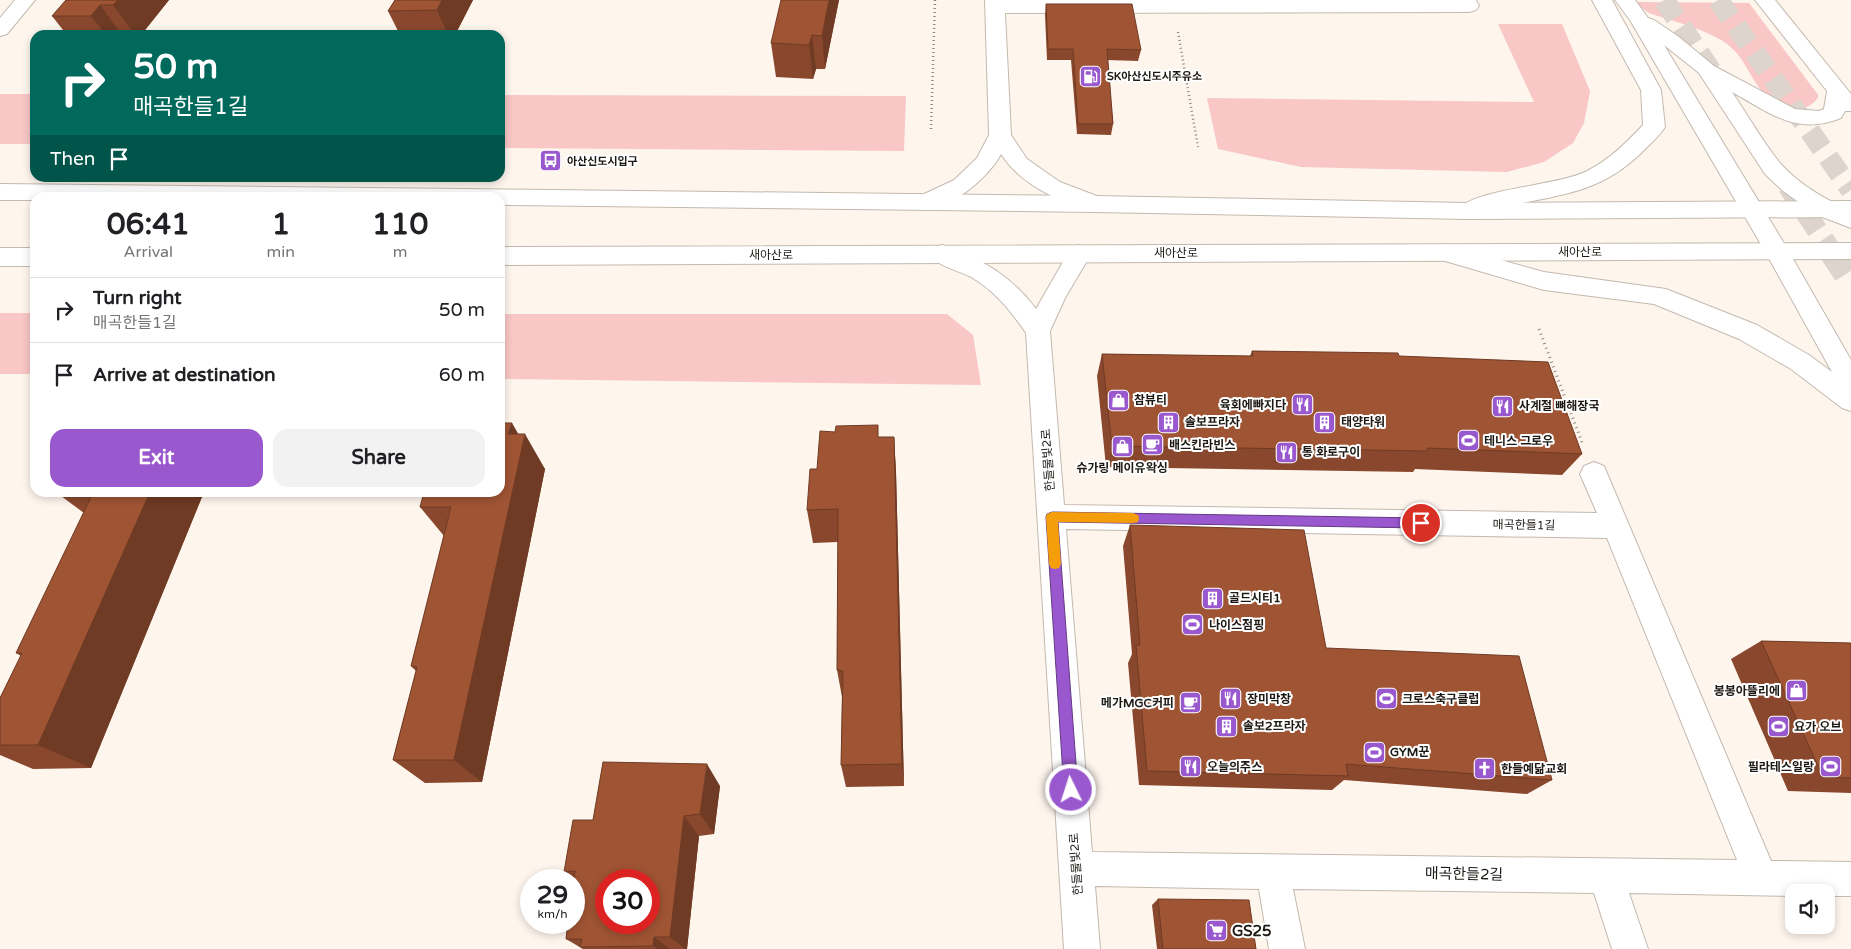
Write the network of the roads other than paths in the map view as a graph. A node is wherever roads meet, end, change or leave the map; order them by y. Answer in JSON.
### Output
{"nodes":[{"id":1,"x":25,"y":0,"type":"edge"},
{"id":2,"x":1466,"y":0,"type":"edge"},
{"id":3,"x":1602,"y":0,"type":"edge"},
{"id":4,"x":1625,"y":0,"type":"edge"},
{"id":5,"x":1765,"y":0,"type":"edge"},
{"id":6,"x":995,"y":3,"type":"edge"},
{"id":7,"x":1175,"y":10,"type":"edge"},
{"id":8,"x":1639,"y":19,"type":"junction"},
{"id":9,"x":0,"y":30,"type":"edge"},
{"id":10,"x":1706,"y":69,"type":"junction"},
{"id":11,"x":1837,"y":90,"type":"junction"},
{"id":12,"x":1851,"y":109,"type":"edge"},
{"id":13,"x":1000,"y":135,"type":"junction"},
{"id":14,"x":0,"y":192,"type":"edge"},
{"id":15,"x":30,"y":192,"type":"edge"},
{"id":16,"x":505,"y":197,"type":"edge"},
{"id":17,"x":928,"y":202,"type":"junction"},
{"id":18,"x":1094,"y":204,"type":"junction"},
{"id":19,"x":1825,"y":209,"type":"junction"},
{"id":20,"x":1851,"y":209,"type":"edge"},
{"id":21,"x":1753,"y":210,"type":"junction"},
{"id":22,"x":1468,"y":211,"type":"junction"},
{"id":23,"x":1851,"y":220,"type":"edge"},
{"id":24,"x":1778,"y":251,"type":"junction"},
{"id":25,"x":1851,"y":251,"type":"edge"},
{"id":26,"x":1443,"y":252,"type":"junction"},
{"id":27,"x":942,"y":254,"type":"junction"},
{"id":28,"x":1079,"y":254,"type":"junction"},
{"id":29,"x":505,"y":256,"type":"edge"},
{"id":30,"x":0,"y":257,"type":"edge"},
{"id":31,"x":30,"y":257,"type":"edge"},
{"id":32,"x":1038,"y":331,"type":"junction"},
{"id":33,"x":1851,"y":384,"type":"edge"},
{"id":34,"x":1851,"y":401,"type":"edge"},
{"id":35,"x":1594,"y":474,"type":"road end"},
{"id":36,"x":1052,"y":517,"type":"junction"},
{"id":37,"x":1616,"y":526,"type":"junction"},
{"id":38,"x":1076,"y":869,"type":"junction"},
{"id":39,"x":1273,"y":872,"type":"junction"},
{"id":40,"x":1606,"y":876,"type":"junction"},
{"id":41,"x":1761,"y":877,"type":"junction"},
{"id":42,"x":1851,"y":879,"type":"edge"},
{"id":43,"x":1082,"y":949,"type":"edge"},
{"id":44,"x":1287,"y":949,"type":"edge"},
{"id":45,"x":1630,"y":949,"type":"edge"}],
"edges":[{"from":1,"to":9,"type":"main road"},
{"from":2,"to":7,"type":"main road"},
{"from":3,"to":22,"type":"main road"},
{"from":4,"to":8,"type":"main road"},
{"from":5,"to":11,"type":"main road"},
{"from":6,"to":7,"type":"main road"},
{"from":6,"to":13,"type":"main road"},
{"from":8,"to":10,"type":"main road"},
{"from":8,"to":21,"type":"main road"},
{"from":10,"to":11,"type":"main road"},
{"from":10,"to":19,"type":"main road"},
{"from":11,"to":12,"type":"main road"},
{"from":13,"to":17,"type":"main road"},
{"from":13,"to":18,"type":"main road"},
{"from":14,"to":15,"type":"main road"},
{"from":16,"to":17,"type":"main road"},
{"from":17,"to":18,"type":"main road"},
{"from":18,"to":22,"type":"main road"},
{"from":19,"to":20,"type":"main road"},
{"from":19,"to":21,"type":"main road"},
{"from":19,"to":23,"type":"main road"},
{"from":21,"to":22,"type":"main road"},
{"from":21,"to":24,"type":"main road"},
{"from":24,"to":25,"type":"main road","name":"새아산로"},
{"from":24,"to":26,"type":"main road","name":"새아산로"},
{"from":24,"to":33,"type":"main road"},
{"from":26,"to":28,"type":"main road","name":"새아산로"},
{"from":26,"to":34,"type":"main road"},
{"from":27,"to":28,"type":"main road","name":"새아산로"},
{"from":27,"to":29,"type":"main road","name":"새아산로"},
{"from":27,"to":32,"type":"main road"},
{"from":28,"to":32,"type":"main road"},
{"from":30,"to":31,"type":"main road"},
{"from":32,"to":36,"type":"main road","name":"한들물빛2로"},
{"from":35,"to":37,"type":"main road"},
{"from":36,"to":37,"type":"main road","name":"매곡한들1길"},
{"from":36,"to":38,"type":"main road","name":"한들물빛2로"},
{"from":37,"to":41,"type":"main road"},
{"from":38,"to":39,"type":"main road","name":"매곡한들2길"},
{"from":38,"to":43,"type":"main road","name":"한들물빛2로"},
{"from":39,"to":40,"type":"main road","name":"매곡한들2길"},
{"from":39,"to":44,"type":"main road"},
{"from":40,"to":41,"type":"main road","name":"매곡한들2길"},
{"from":40,"to":45,"type":"main road"},
{"from":41,"to":42,"type":"main road","name":"매곡한들2길"}]}
